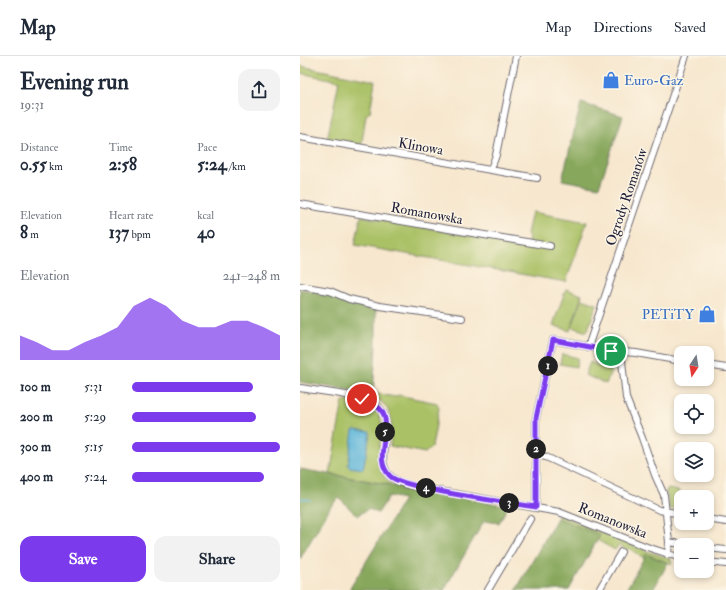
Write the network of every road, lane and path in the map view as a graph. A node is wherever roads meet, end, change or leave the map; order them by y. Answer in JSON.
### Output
{"nodes":[{"id":1,"x":516,"y":56,"type":"edge"},
{"id":2,"x":686,"y":56,"type":"edge"},
{"id":3,"x":300,"y":137,"type":"edge"},
{"id":4,"x":491,"y":169,"type":"junction"},
{"id":5,"x":537,"y":178,"type":"dead end"},
{"id":6,"x":300,"y":204,"type":"edge"},
{"id":7,"x":550,"y":246,"type":"dead end"},
{"id":8,"x":300,"y":286,"type":"edge"},
{"id":9,"x":462,"y":318,"type":"dead end"},
{"id":10,"x":588,"y":347,"type":"junction"},
{"id":11,"x":621,"y":352,"type":"junction"},
{"id":12,"x":674,"y":360,"type":"edge"},
{"id":13,"x":714,"y":366,"type":"edge"},
{"id":14,"x":726,"y":368,"type":"edge"},
{"id":15,"x":300,"y":388,"type":"edge"},
{"id":16,"x":536,"y":455,"type":"junction"},
{"id":17,"x":536,"y":507,"type":"junction"},
{"id":18,"x":666,"y":511,"type":"junction"},
{"id":19,"x":674,"y":513,"type":"edge"},
{"id":20,"x":530,"y":519,"type":"dead end"},
{"id":21,"x":714,"y":519,"type":"edge"},
{"id":22,"x":726,"y":522,"type":"edge"},
{"id":23,"x":669,"y":542,"type":"junction"},
{"id":24,"x":674,"y":543,"type":"edge"},
{"id":25,"x":714,"y":549,"type":"edge"},
{"id":26,"x":726,"y":550,"type":"edge"},
{"id":27,"x":621,"y":552,"type":"dead end"},
{"id":28,"x":668,"y":555,"type":"junction"},
{"id":29,"x":674,"y":556,"type":"edge"},
{"id":30,"x":714,"y":563,"type":"edge"},
{"id":31,"x":726,"y":564,"type":"edge"},
{"id":32,"x":488,"y":590,"type":"edge"},
{"id":33,"x":599,"y":590,"type":"edge"}],
"edges":[{"from":1,"to":4,"type":"street"},
{"from":2,"to":10,"type":"street","name":"Ogrody Romanów"},
{"from":3,"to":4,"type":"street","name":"Klinowa"},
{"from":4,"to":5,"type":"street","name":"Klinowa"},
{"from":6,"to":7,"type":"street","name":"Romanowska"},
{"from":8,"to":9,"type":"street"},
{"from":10,"to":11,"type":"street"},
{"from":10,"to":16,"type":"street"},
{"from":11,"to":12,"type":"street"},
{"from":11,"to":18,"type":"street"},
{"from":13,"to":14,"type":"street"},
{"from":15,"to":17,"type":"street","name":"Romanowska"},
{"from":16,"to":17,"type":"street"},
{"from":16,"to":18,"type":"street"},
{"from":17,"to":28,"type":"street","name":"Romanowska"},
{"from":18,"to":19,"type":"street"},
{"from":18,"to":23,"type":"street"},
{"from":20,"to":32,"type":"street"},
{"from":21,"to":22,"type":"street"},
{"from":23,"to":24,"type":"street"},
{"from":23,"to":28,"type":"street"},
{"from":25,"to":26,"type":"street"},
{"from":27,"to":33,"type":"street"},
{"from":28,"to":29,"type":"street","name":"Romanowska"},
{"from":30,"to":31,"type":"street"}]}
